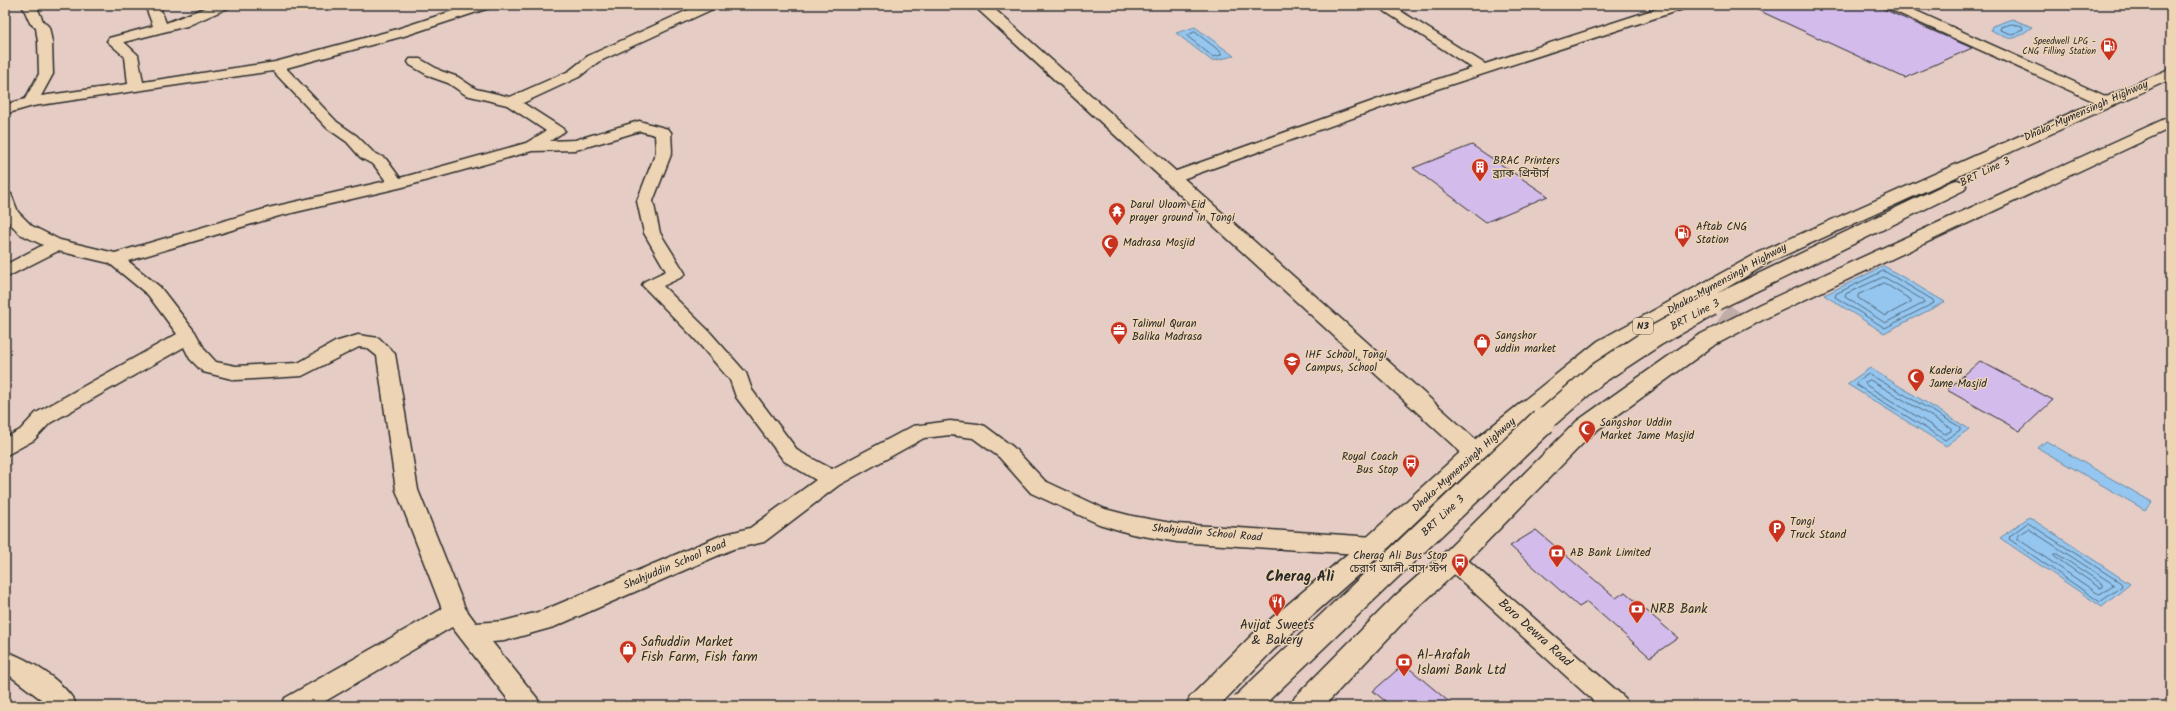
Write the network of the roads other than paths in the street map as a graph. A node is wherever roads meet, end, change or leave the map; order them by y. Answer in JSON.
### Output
{"nodes":[{"id":1,"x":29,"y":5,"type":"edge"},
{"id":2,"x":152,"y":5,"type":"edge"},
{"id":3,"x":223,"y":5,"type":"edge"},
{"id":4,"x":484,"y":5,"type":"edge"},
{"id":5,"x":710,"y":5,"type":"edge"},
{"id":6,"x":981,"y":5,"type":"edge"},
{"id":7,"x":1382,"y":5,"type":"edge"},
{"id":8,"x":1681,"y":5,"type":"edge"},
{"id":9,"x":1892,"y":5,"type":"edge"},
{"id":10,"x":161,"y":30,"type":"junction"},
{"id":11,"x":415,"y":62,"type":"dead end"},
{"id":12,"x":276,"y":66,"type":"junction"},
{"id":13,"x":1483,"y":69,"type":"junction"},
{"id":14,"x":2171,"y":73,"type":"edge"},
{"id":15,"x":136,"y":88,"type":"junction"},
{"id":16,"x":2171,"y":89,"type":"edge"},
{"id":17,"x":31,"y":102,"type":"junction"},
{"id":18,"x":512,"y":102,"type":"junction"},
{"id":19,"x":2106,"y":102,"type":"junction"},
{"id":20,"x":5,"y":110,"type":"edge"},
{"id":21,"x":2171,"y":120,"type":"edge"},
{"id":22,"x":531,"y":146,"type":"junction"},
{"id":23,"x":1171,"y":178,"type":"junction"},
{"id":24,"x":397,"y":184,"type":"junction"},
{"id":25,"x":5,"y":197,"type":"edge"},
{"id":26,"x":56,"y":246,"type":"junction"},
{"id":27,"x":115,"y":259,"type":"junction"},
{"id":28,"x":5,"y":272,"type":"edge"},
{"id":29,"x":188,"y":336,"type":"junction"},
{"id":30,"x":5,"y":448,"type":"edge"},
{"id":31,"x":1475,"y":452,"type":"junction"},
{"id":32,"x":832,"y":479,"type":"junction"},
{"id":33,"x":1374,"y":546,"type":"junction"},
{"id":34,"x":1453,"y":560,"type":"junction"},
{"id":35,"x":455,"y":613,"type":"junction"},
{"id":36,"x":472,"y":633,"type":"junction"},
{"id":37,"x":5,"y":661,"type":"edge"},
{"id":38,"x":65,"y":706,"type":"edge"},
{"id":39,"x":294,"y":706,"type":"edge"},
{"id":40,"x":528,"y":706,"type":"edge"},
{"id":41,"x":1200,"y":706,"type":"edge"},
{"id":42,"x":1244,"y":706,"type":"edge"},
{"id":43,"x":1305,"y":706,"type":"edge"},
{"id":44,"x":1616,"y":706,"type":"edge"}],
"edges":[{"from":1,"to":17,"type":"street"},
{"from":2,"to":10,"type":"street"},
{"from":3,"to":10,"type":"street"},
{"from":4,"to":12,"type":"street"},
{"from":5,"to":18,"type":"street"},
{"from":6,"to":23,"type":"main road"},
{"from":7,"to":13,"type":"street"},
{"from":8,"to":13,"type":"street"},
{"from":9,"to":19,"type":"street"},
{"from":10,"to":15,"type":"street"},
{"from":11,"to":18,"type":"street"},
{"from":12,"to":15,"type":"street"},
{"from":12,"to":24,"type":"street"},
{"from":13,"to":23,"type":"street"},
{"from":14,"to":19,"type":"main road","name":"Dhaka-Mymensingh Highway","number":"N3"},
{"from":15,"to":17,"type":"street"},
{"from":16,"to":42,"type":"main road","name":"BRT Line 3","bridge":true},
{"from":17,"to":20,"type":"street"},
{"from":18,"to":22,"type":"street"},
{"from":19,"to":31,"type":"main road","name":"Dhaka-Mymensingh Highway","number":"N3"},
{"from":21,"to":34,"type":"main road"},
{"from":22,"to":24,"type":"street"},
{"from":22,"to":32,"type":"street"},
{"from":23,"to":31,"type":"main road"},
{"from":24,"to":27,"type":"street"},
{"from":25,"to":26,"type":"street"},
{"from":26,"to":27,"type":"street"},
{"from":26,"to":28,"type":"street"},
{"from":27,"to":29,"type":"street"},
{"from":29,"to":30,"type":"street"},
{"from":29,"to":35,"type":"street"},
{"from":31,"to":33,"type":"main road","name":"Dhaka-Mymensingh Highway","number":"N3"},
{"from":32,"to":33,"type":"street","name":"Shahjuddin School Road"},
{"from":32,"to":36,"type":"street","name":"Shahjuddin School Road"},
{"from":33,"to":41,"type":"main road","name":"Dhaka-Mymensingh Highway","number":"N3"},
{"from":34,"to":43,"type":"main road"},
{"from":34,"to":44,"type":"street","name":"Boro Dewra Road"},
{"from":35,"to":36,"type":"street"},
{"from":35,"to":39,"type":"street"},
{"from":36,"to":40,"type":"street"},
{"from":37,"to":38,"type":"street"}]}
